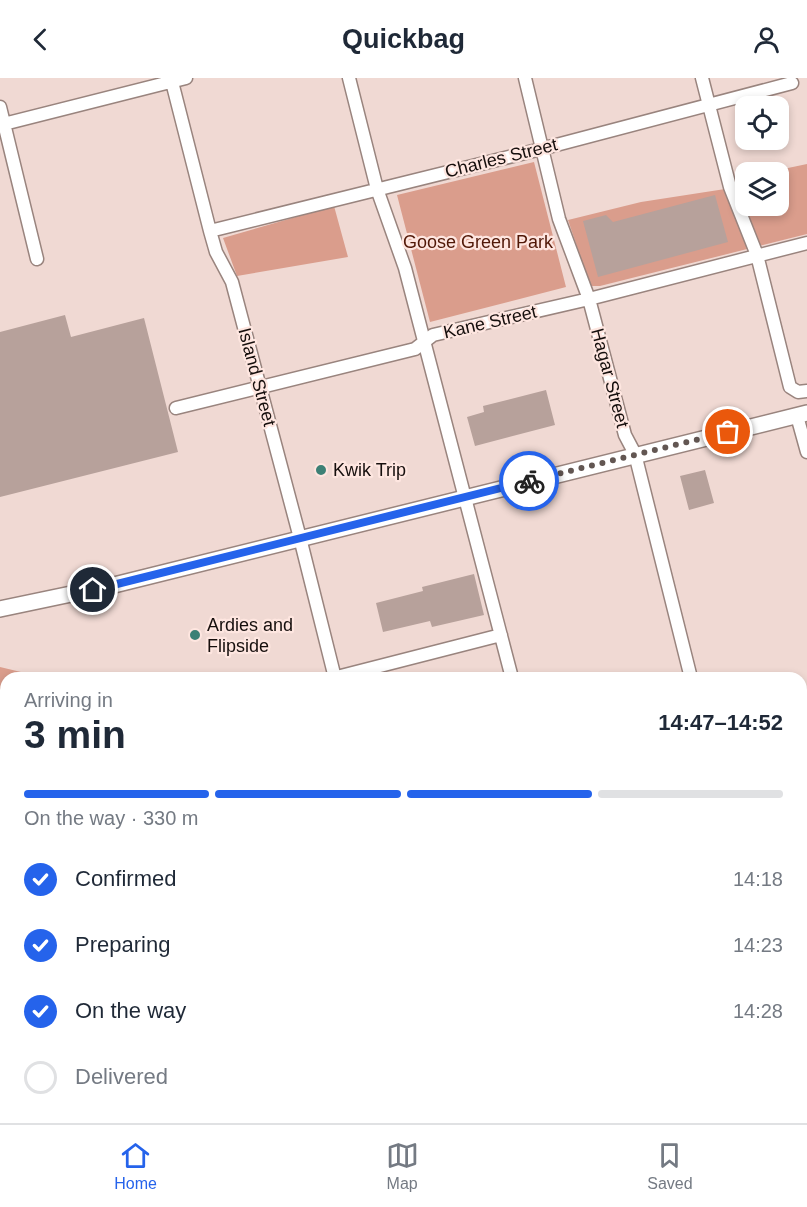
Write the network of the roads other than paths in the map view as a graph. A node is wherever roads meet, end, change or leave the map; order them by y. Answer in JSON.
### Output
{"nodes":[{"id":1,"x":186,"y":78,"type":"edge"},
{"id":2,"x":349,"y":78,"type":"edge"},
{"id":3,"x":525,"y":78,"type":"edge"},
{"id":4,"x":702,"y":78,"type":"edge"},
{"id":5,"x":172,"y":80,"type":"edge"},
{"id":6,"x":792,"y":83,"type":"dead end"},
{"id":7,"x":709,"y":105,"type":"junction"},
{"id":8,"x":0,"y":107,"type":"edge"},
{"id":9,"x":2,"y":125,"type":"edge"},
{"id":10,"x":541,"y":149,"type":"junction"},
{"id":11,"x":377,"y":189,"type":"junction"},
{"id":12,"x":210,"y":231,"type":"junction"},
{"id":13,"x":807,"y":243,"type":"edge"},
{"id":14,"x":757,"y":255,"type":"junction"},
{"id":15,"x":37,"y":259,"type":"dead end"},
{"id":16,"x":589,"y":299,"type":"junction"},
{"id":17,"x":425,"y":341,"type":"junction"},
{"id":18,"x":259,"y":388,"type":"junction"},
{"id":19,"x":807,"y":391,"type":"edge"},
{"id":20,"x":176,"y":408,"type":"dead end"},
{"id":21,"x":802,"y":415,"type":"edge"},
{"id":22,"x":807,"y":452,"type":"edge"},
{"id":23,"x":634,"y":454,"type":"junction"},
{"id":24,"x":465,"y":498,"type":"junction"},
{"id":25,"x":300,"y":538,"type":"junction"},
{"id":26,"x":0,"y":609,"type":"edge"},
{"id":27,"x":501,"y":635,"type":"junction"},
{"id":28,"x":333,"y":672,"type":"edge"},
{"id":29,"x":357,"y":672,"type":"edge"},
{"id":30,"x":510,"y":672,"type":"edge"},
{"id":31,"x":689,"y":672,"type":"edge"}],
"edges":[{"from":1,"to":5,"type":"street"},
{"from":2,"to":11,"type":"street"},
{"from":3,"to":10,"type":"street","name":"Hagar Street"},
{"from":4,"to":7,"type":"street"},
{"from":5,"to":9,"type":"street"},
{"from":5,"to":12,"type":"street","name":"Island Street"},
{"from":6,"to":7,"type":"street","name":"Charles Street"},
{"from":7,"to":10,"type":"street","name":"Charles Street"},
{"from":7,"to":14,"type":"street"},
{"from":8,"to":9,"type":"street"},
{"from":9,"to":15,"type":"street"},
{"from":10,"to":11,"type":"street","name":"Charles Street"},
{"from":10,"to":16,"type":"street","name":"Hagar Street"},
{"from":11,"to":12,"type":"street","name":"Charles Street"},
{"from":11,"to":17,"type":"street"},
{"from":12,"to":18,"type":"street","name":"Island Street"},
{"from":13,"to":14,"type":"street","name":"Kane Street"},
{"from":14,"to":16,"type":"street","name":"Kane Street"},
{"from":14,"to":19,"type":"street"},
{"from":16,"to":17,"type":"street","name":"Kane Street"},
{"from":16,"to":23,"type":"street","name":"Hagar Street"},
{"from":17,"to":18,"type":"street","name":"Kane Street"},
{"from":17,"to":24,"type":"street"},
{"from":18,"to":20,"type":"street","name":"Kane Street"},
{"from":18,"to":25,"type":"street","name":"Island Street"},
{"from":21,"to":22,"type":"street"},
{"from":21,"to":23,"type":"main road"},
{"from":23,"to":24,"type":"main road"},
{"from":23,"to":31,"type":"street","name":"Hagar Street"},
{"from":24,"to":25,"type":"main road"},
{"from":24,"to":27,"type":"street"},
{"from":25,"to":26,"type":"main road"},
{"from":25,"to":28,"type":"street","name":"Island Street"},
{"from":27,"to":29,"type":"street"},
{"from":27,"to":30,"type":"street"}]}
